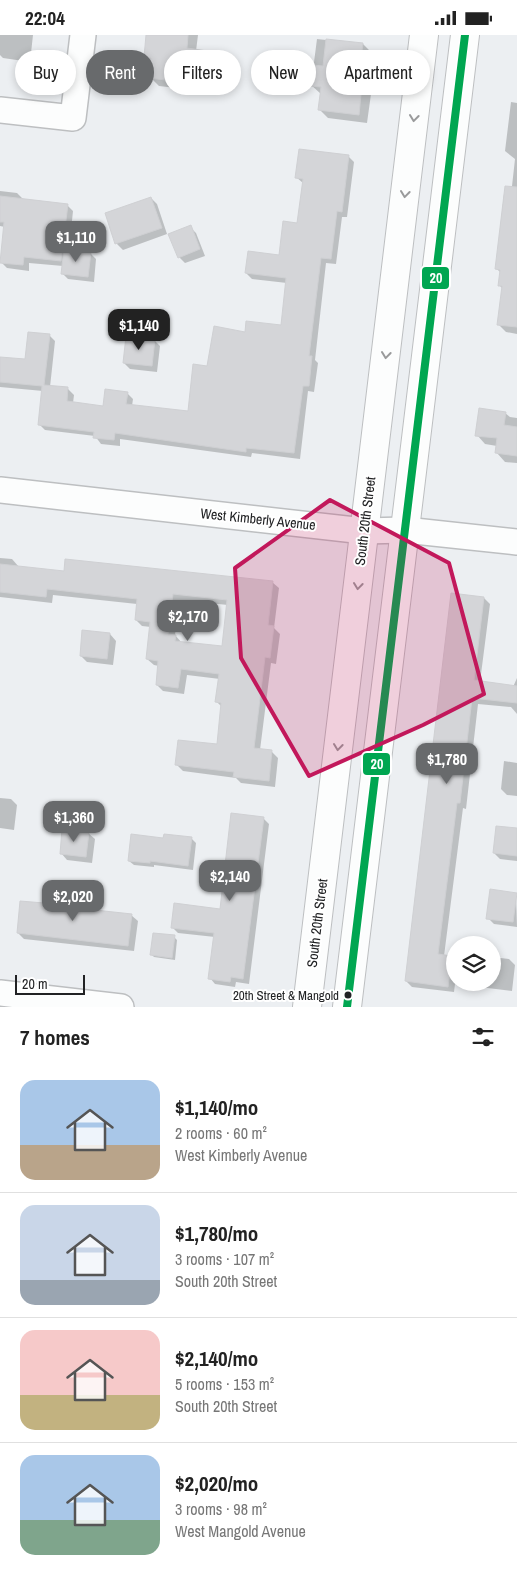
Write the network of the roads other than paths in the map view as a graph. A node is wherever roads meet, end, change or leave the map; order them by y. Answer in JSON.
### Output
{"nodes":[{"id":1,"x":83,"y":35,"type":"edge"},
{"id":2,"x":424,"y":35,"type":"edge"},
{"id":3,"x":465,"y":35,"type":"edge"},
{"id":4,"x":0,"y":110,"type":"edge"},
{"id":5,"x":0,"y":489,"type":"edge"},
{"id":6,"x":405,"y":530,"type":"junction"},
{"id":7,"x":364,"y":531,"type":"junction"},
{"id":8,"x":517,"y":542,"type":"edge"},
{"id":9,"x":0,"y":993,"type":"edge"},
{"id":10,"x":121,"y":1007,"type":"edge"},
{"id":11,"x":307,"y":1007,"type":"edge"},
{"id":12,"x":346,"y":1007,"type":"edge"}],
"edges":[{"from":1,"to":4,"type":"street"},
{"from":2,"to":7,"type":"street","name":"South 20th Street","one_way":true},
{"from":3,"to":6,"type":"street"},
{"from":5,"to":7,"type":"street","name":"West Kimberly Avenue"},
{"from":6,"to":7,"type":"street","name":"West Kimberly Avenue"},
{"from":6,"to":8,"type":"street","name":"West Kimberly Avenue"},
{"from":6,"to":12,"type":"street"},
{"from":7,"to":11,"type":"street","name":"South 20th Street","one_way":true},
{"from":9,"to":10,"type":"street"}]}
